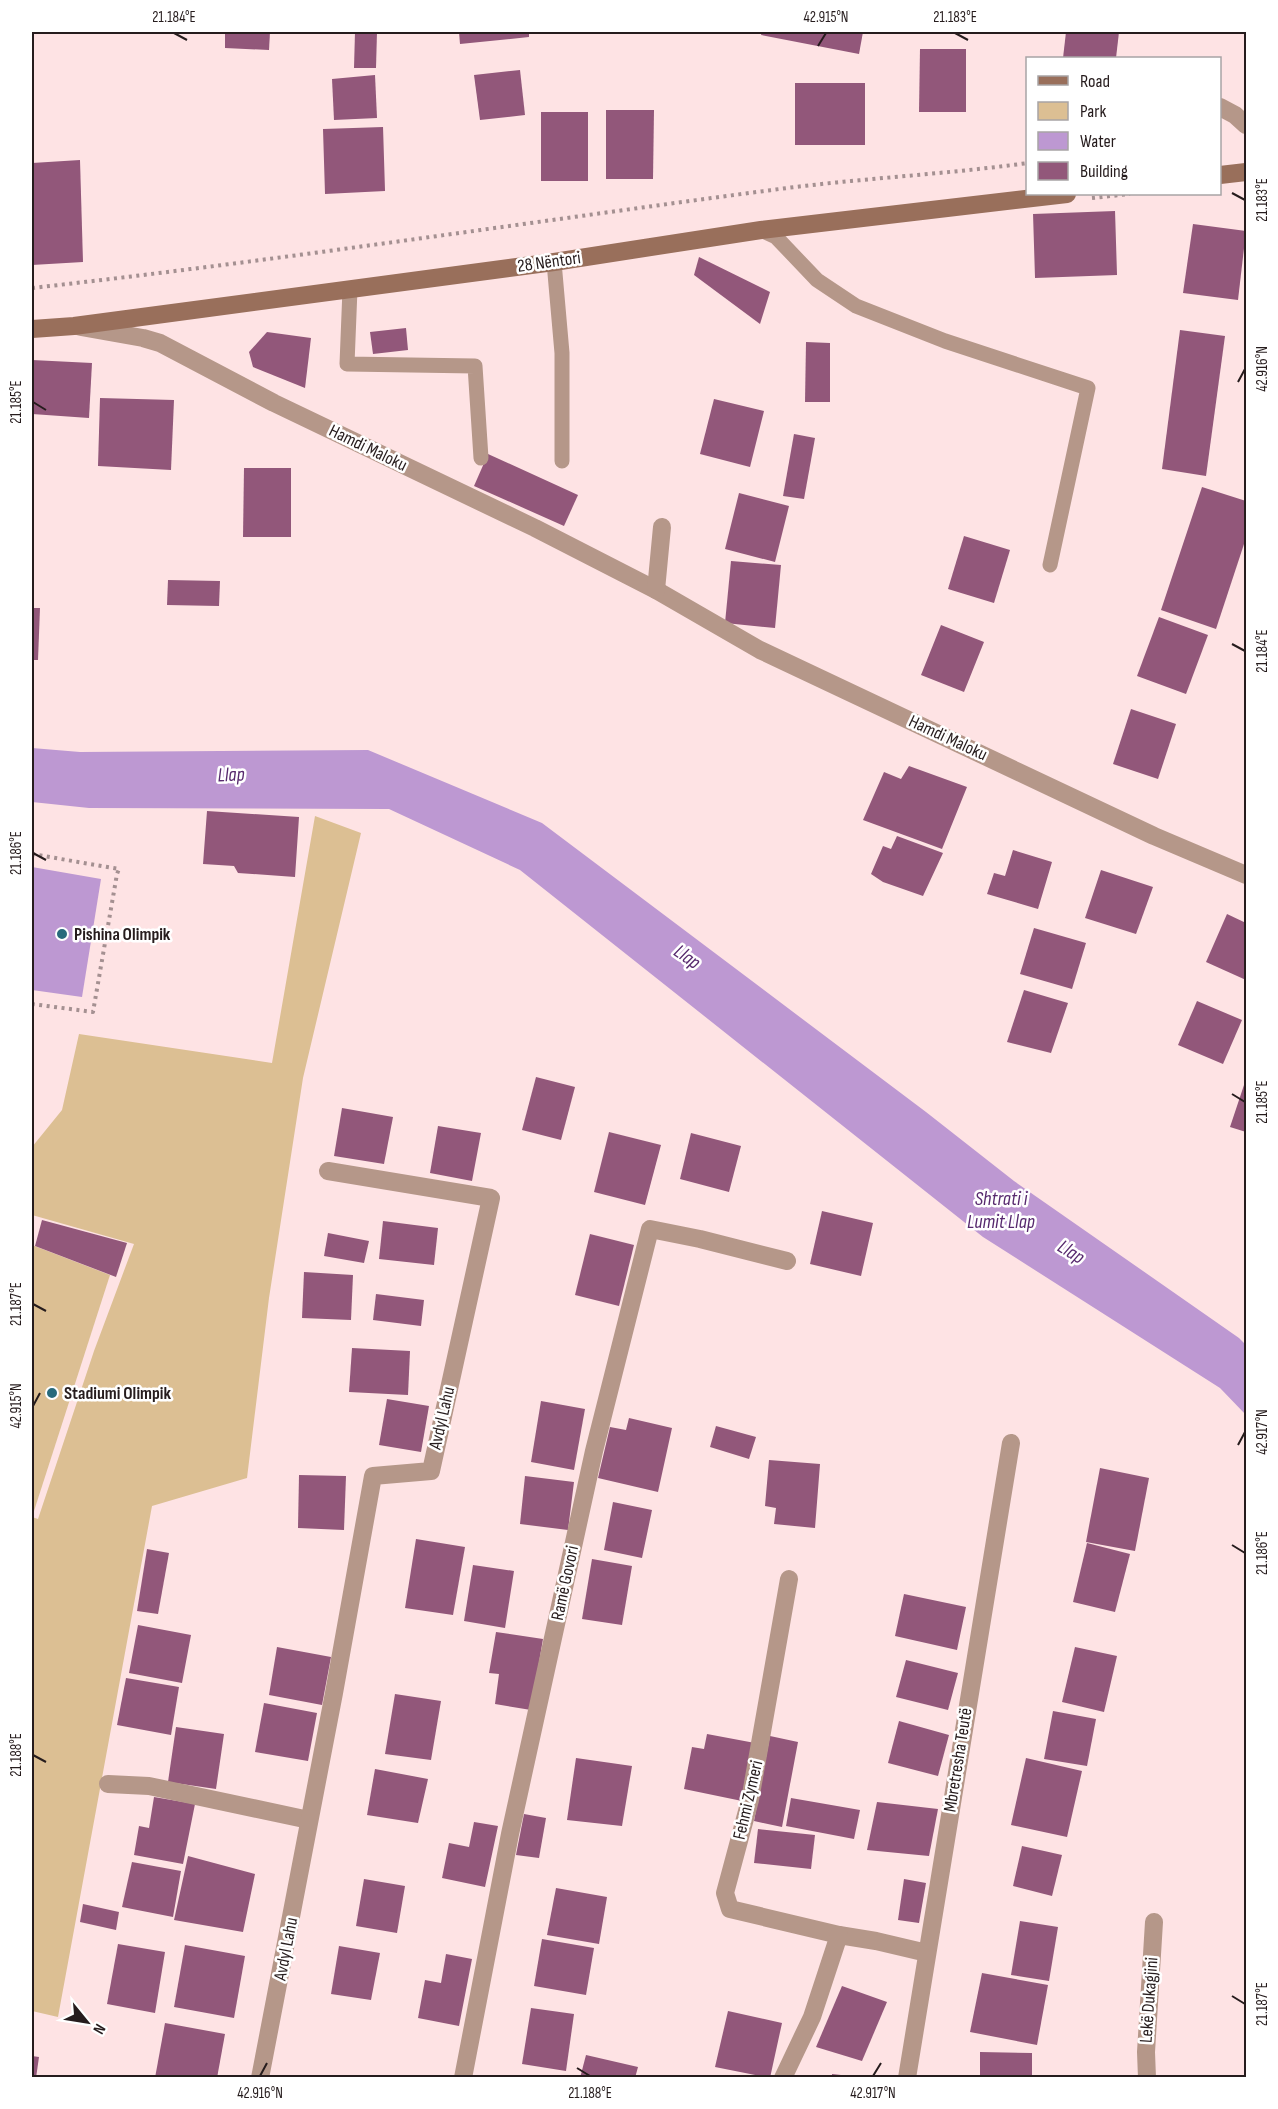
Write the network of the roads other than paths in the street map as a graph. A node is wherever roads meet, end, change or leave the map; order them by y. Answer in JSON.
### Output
{"nodes":[{"id":1,"x":1221,"y":107,"type":"edge"},
{"id":2,"x":1246,"y":125,"type":"edge"},
{"id":3,"x":1246,"y":172,"type":"edge"},
{"id":4,"x":1221,"y":175,"type":"edge"},
{"id":5,"x":1058,"y":195,"type":"edge"},
{"id":6,"x":761,"y":230,"type":"junction"},
{"id":7,"x":554,"y":262,"type":"junction"},
{"id":8,"x":350,"y":289,"type":"junction"},
{"id":9,"x":74,"y":326,"type":"junction"},
{"id":10,"x":32,"y":329,"type":"edge"},
{"id":11,"x":480,"y":458,"type":"dead end"},
{"id":12,"x":562,"y":461,"type":"dead end"},
{"id":13,"x":662,"y":527,"type":"dead end"},
{"id":14,"x":1050,"y":565,"type":"dead end"},
{"id":15,"x":656,"y":590,"type":"junction"},
{"id":16,"x":1246,"y":875,"type":"edge"},
{"id":17,"x":328,"y":1171,"type":"dead end"},
{"id":18,"x":787,"y":1261,"type":"dead end"},
{"id":19,"x":1011,"y":1443,"type":"dead end"},
{"id":20,"x":789,"y":1578,"type":"dead end"},
{"id":21,"x":108,"y":1784,"type":"dead end"},
{"id":22,"x":309,"y":1820,"type":"junction"},
{"id":23,"x":1154,"y":1922,"type":"dead end"},
{"id":24,"x":839,"y":1935,"type":"junction"},
{"id":25,"x":927,"y":1953,"type":"junction"},
{"id":26,"x":260,"y":2078,"type":"edge"},
{"id":27,"x":463,"y":2078,"type":"edge"},
{"id":28,"x":783,"y":2078,"type":"edge"},
{"id":29,"x":907,"y":2078,"type":"edge"},
{"id":30,"x":1147,"y":2078,"type":"edge"}],
"edges":[{"from":1,"to":2,"type":"street"},
{"from":3,"to":4,"type":"main road"},
{"from":5,"to":6,"type":"main road","name":"28 Nëntori"},
{"from":6,"to":7,"type":"main road","name":"28 Nëntori"},
{"from":6,"to":14,"type":"lane"},
{"from":7,"to":8,"type":"main road","name":"28 Nëntori"},
{"from":7,"to":12,"type":"lane"},
{"from":8,"to":9,"type":"main road","name":"28 Nëntori"},
{"from":8,"to":11,"type":"lane"},
{"from":9,"to":10,"type":"main road","name":"28 Nëntori"},
{"from":9,"to":15,"type":"street","name":"Hamdi Maloku"},
{"from":13,"to":15,"type":"street"},
{"from":15,"to":16,"type":"street","name":"Hamdi Maloku"},
{"from":17,"to":22,"type":"street","name":"Avdyl Lahu"},
{"from":18,"to":27,"type":"street","name":"Ramë Govori"},
{"from":19,"to":25,"type":"street","name":"Mbretresha Teutë"},
{"from":20,"to":24,"type":"street","name":"Fehmi Zymeri"},
{"from":21,"to":22,"type":"street"},
{"from":22,"to":26,"type":"street","name":"Avdyl Lahu"},
{"from":23,"to":30,"type":"street","name":"Lekë Dukagjini"},
{"from":24,"to":25,"type":"street","name":"Fehmi Zymeri"},
{"from":24,"to":28,"type":"street"},
{"from":25,"to":29,"type":"street","name":"Mbretresha Teutë"}]}
